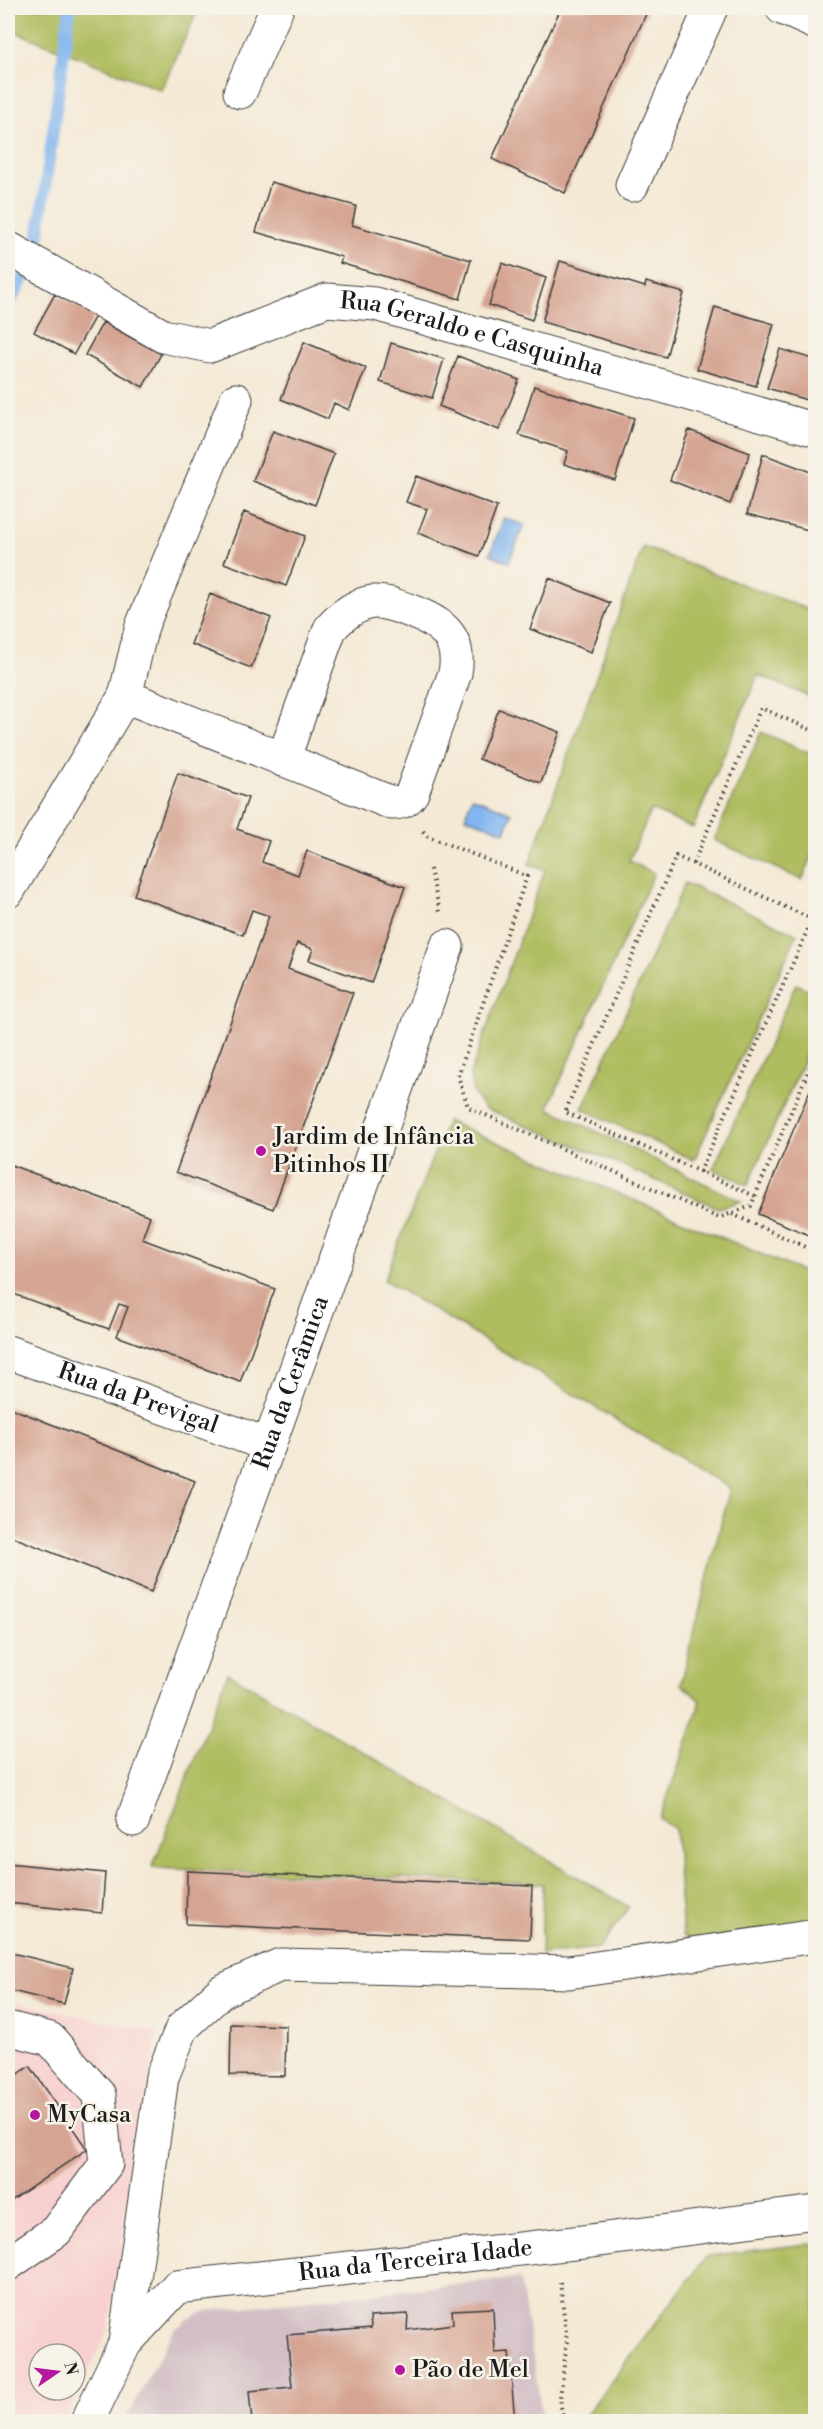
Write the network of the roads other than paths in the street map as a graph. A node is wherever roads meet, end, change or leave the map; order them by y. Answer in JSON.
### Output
{"nodes":[{"id":1,"x":277,"y":8,"type":"edge"},
{"id":2,"x":711,"y":8,"type":"edge"},
{"id":3,"x":782,"y":8,"type":"edge"},
{"id":4,"x":816,"y":23,"type":"edge"},
{"id":5,"x":240,"y":92,"type":"dead end"},
{"id":6,"x":632,"y":185,"type":"dead end"},
{"id":7,"x":25,"y":258,"type":"edge"},
{"id":8,"x":236,"y":400,"type":"dead end"},
{"id":9,"x":816,"y":430,"type":"edge"},
{"id":10,"x":125,"y":696,"type":"junction"},
{"id":11,"x":283,"y":760,"type":"junction"},
{"id":12,"x":8,"y":891,"type":"edge"},
{"id":13,"x":447,"y":946,"type":"road end"},
{"id":14,"x":8,"y":1352,"type":"edge"},
{"id":15,"x":269,"y":1444,"type":"junction"},
{"id":16,"x":133,"y":1820,"type":"dead end"},
{"id":17,"x":816,"y":1936,"type":"edge"},
{"id":18,"x":8,"y":2028,"type":"edge"},
{"id":19,"x":816,"y":2212,"type":"edge"},
{"id":20,"x":8,"y":2264,"type":"edge"},
{"id":21,"x":125,"y":2343,"type":"junction"},
{"id":22,"x":87,"y":2421,"type":"edge"}],
"edges":[{"from":1,"to":5,"type":"street"},
{"from":2,"to":6,"type":"street"},
{"from":3,"to":4,"type":"street"},
{"from":7,"to":9,"type":"street","name":"Rua Geraldo e Casquinha"},
{"from":8,"to":10,"type":"street"},
{"from":10,"to":11,"type":"street"},
{"from":10,"to":12,"type":"street"},
{"from":11,"to":11,"type":"street"},
{"from":13,"to":15,"type":"street","name":"Rua da Cerâmica"},
{"from":14,"to":15,"type":"street","name":"Rua da Previgal"},
{"from":15,"to":16,"type":"street","name":"Rua da Cerâmica"},
{"from":17,"to":21,"type":"street"},
{"from":18,"to":20,"type":"street"},
{"from":19,"to":21,"type":"street","name":"Rua da Terceira Idade"},
{"from":21,"to":22,"type":"street","name":"Rua da Terceira Idade"}]}
